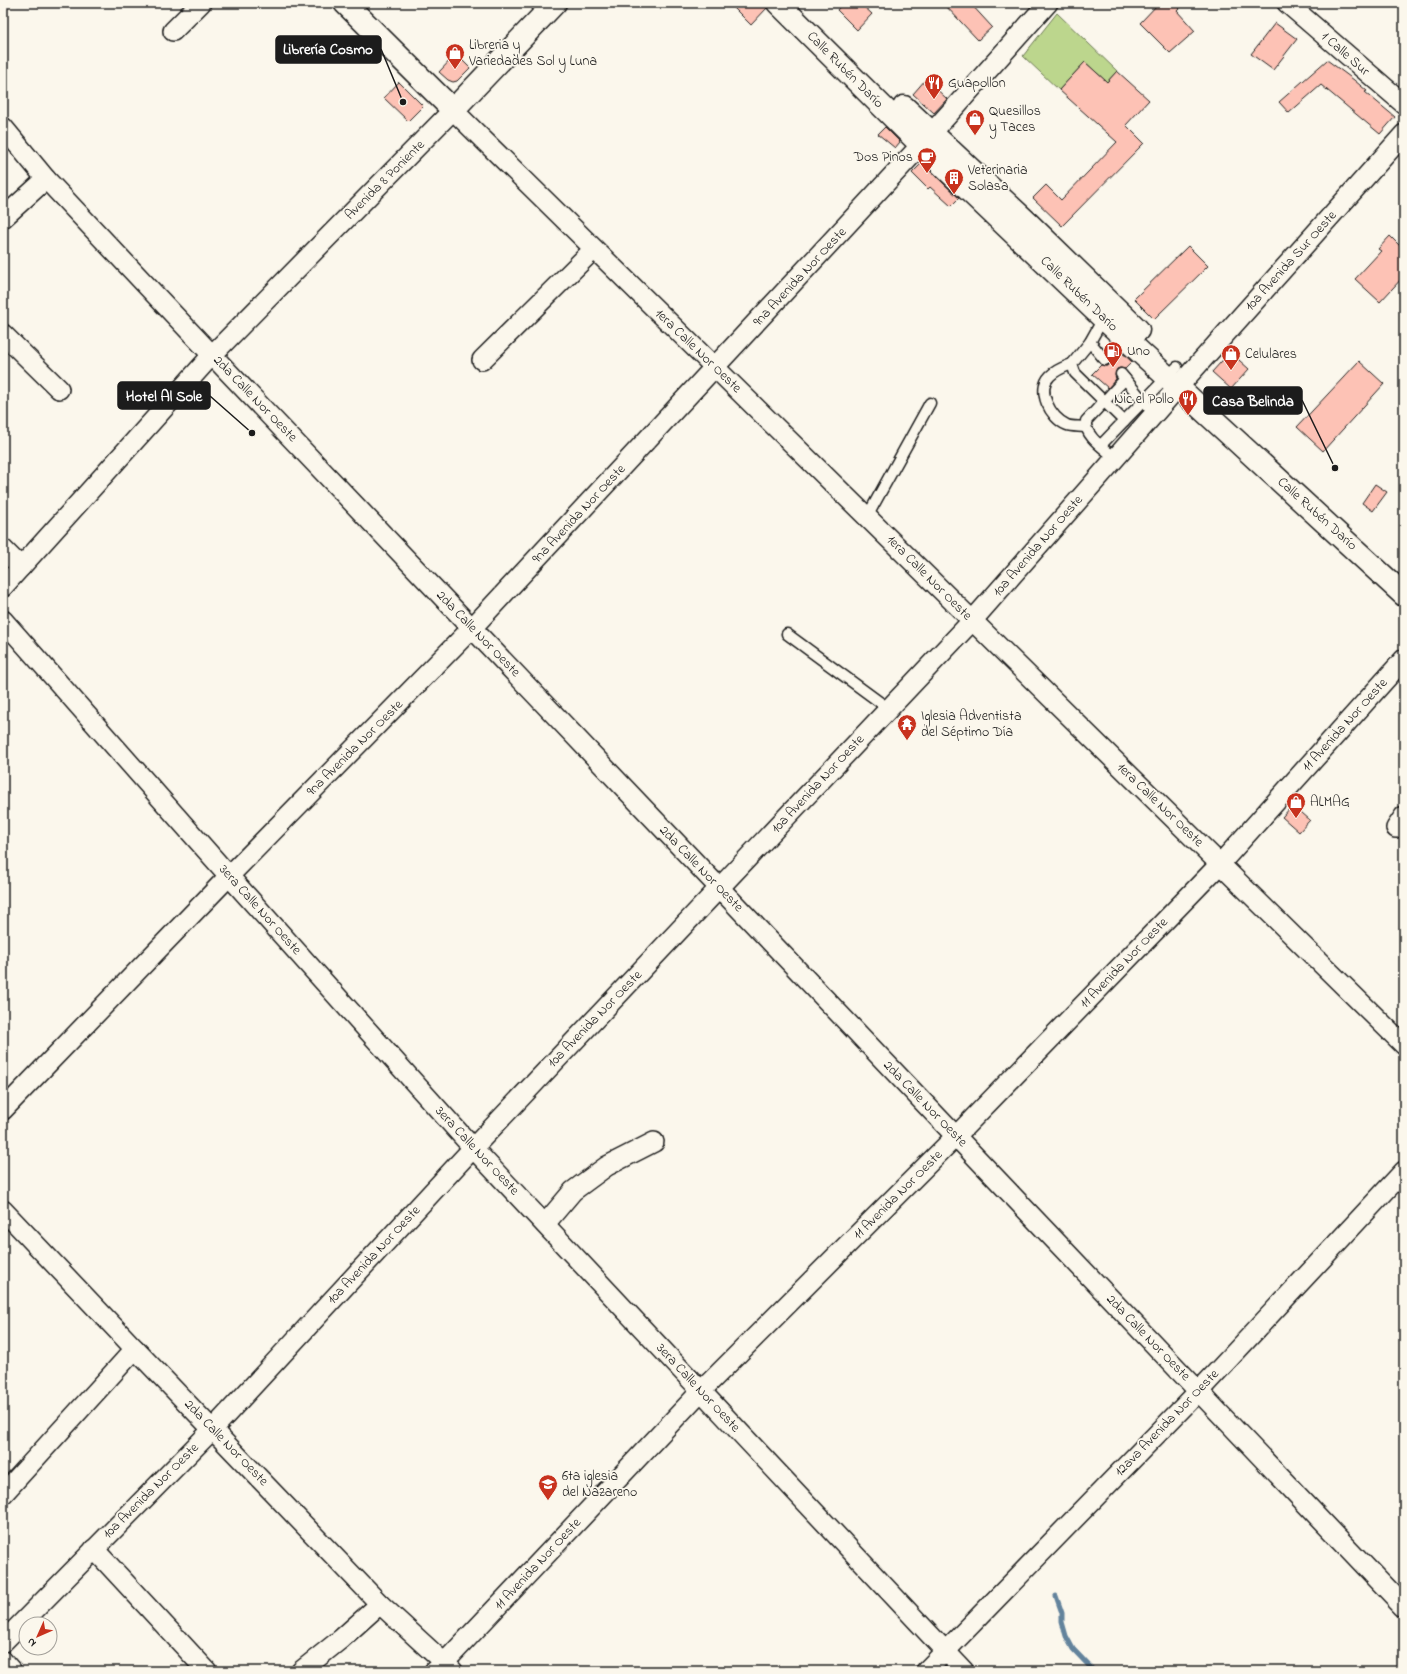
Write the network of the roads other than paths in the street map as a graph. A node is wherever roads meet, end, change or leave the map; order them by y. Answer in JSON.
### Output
{"nodes":[{"id":1,"x":201,"y":3,"type":"edge"},
{"id":2,"x":345,"y":3,"type":"edge"},
{"id":3,"x":555,"y":3,"type":"edge"},
{"id":4,"x":778,"y":3,"type":"edge"},
{"id":5,"x":798,"y":3,"type":"edge"},
{"id":6,"x":1048,"y":3,"type":"edge"},
{"id":7,"x":1287,"y":3,"type":"edge"},
{"id":8,"x":173,"y":31,"type":"dead end"},
{"id":9,"x":868,"y":82,"type":"junction"},
{"id":10,"x":1404,"y":104,"type":"edge"},
{"id":11,"x":453,"y":110,"type":"junction"},
{"id":12,"x":3,"y":127,"type":"edge"},
{"id":13,"x":1404,"y":134,"type":"edge"},
{"id":14,"x":926,"y":139,"type":"junction"},
{"id":15,"x":46,"y":179,"type":"junction"},
{"id":16,"x":3,"y":218,"type":"edge"},
{"id":17,"x":594,"y":249,"type":"junction"},
{"id":18,"x":1107,"y":311,"type":"junction"},
{"id":19,"x":3,"y":334,"type":"edge"},
{"id":20,"x":1090,"y":342,"type":"junction"},
{"id":21,"x":212,"y":355,"type":"junction"},
{"id":22,"x":482,"y":360,"type":"dead end"},
{"id":23,"x":1105,"y":360,"type":"dead end"},
{"id":24,"x":1072,"y":364,"type":"junction"},
{"id":25,"x":716,"y":368,"type":"junction"},
{"id":26,"x":1177,"y":377,"type":"junction"},
{"id":27,"x":59,"y":389,"type":"dead end"},
{"id":28,"x":1103,"y":402,"type":"junction"},
{"id":29,"x":930,"y":403,"type":"dead end"},
{"id":30,"x":1149,"y":407,"type":"junction"},
{"id":31,"x":1124,"y":421,"type":"junction"},
{"id":32,"x":1085,"y":427,"type":"junction"},
{"id":33,"x":1101,"y":445,"type":"junction"},
{"id":34,"x":1115,"y":458,"type":"junction"},
{"id":35,"x":867,"y":517,"type":"junction"},
{"id":36,"x":1356,"y":539,"type":"junction"},
{"id":37,"x":3,"y":549,"type":"edge"},
{"id":38,"x":21,"y":567,"type":"junction"},
{"id":39,"x":1404,"y":575,"type":"edge"},
{"id":40,"x":3,"y":586,"type":"edge"},
{"id":41,"x":1404,"y":595,"type":"edge"},
{"id":42,"x":3,"y":620,"type":"edge"},
{"id":43,"x":972,"y":621,"type":"junction"},
{"id":44,"x":472,"y":628,"type":"junction"},
{"id":45,"x":787,"y":634,"type":"dead end"},
{"id":46,"x":1404,"y":659,"type":"edge"},
{"id":47,"x":889,"y":709,"type":"junction"},
{"id":48,"x":1220,"y":864,"type":"junction"},
{"id":49,"x":229,"y":876,"type":"junction"},
{"id":50,"x":720,"y":888,"type":"junction"},
{"id":51,"x":1404,"y":1045,"type":"edge"},
{"id":52,"x":3,"y":1110,"type":"edge"},
{"id":53,"x":956,"y":1136,"type":"junction"},
{"id":54,"x":654,"y":1142,"type":"dead end"},
{"id":55,"x":473,"y":1148,"type":"junction"},
{"id":56,"x":1404,"y":1171,"type":"edge"},
{"id":57,"x":3,"y":1210,"type":"edge"},
{"id":58,"x":545,"y":1224,"type":"junction"},
{"id":59,"x":135,"y":1349,"type":"junction"},
{"id":60,"x":701,"y":1391,"type":"junction"},
{"id":61,"x":1199,"y":1391,"type":"junction"},
{"id":62,"x":213,"y":1429,"type":"junction"},
{"id":63,"x":3,"y":1494,"type":"edge"},
{"id":64,"x":94,"y":1549,"type":"junction"},
{"id":65,"x":380,"y":1604,"type":"junction"},
{"id":66,"x":1404,"y":1607,"type":"edge"},
{"id":67,"x":3,"y":1642,"type":"edge"},
{"id":68,"x":945,"y":1651,"type":"junction"},
{"id":69,"x":3,"y":1662,"type":"edge"},
{"id":70,"x":444,"y":1668,"type":"edge"},
{"id":71,"x":12,"y":1671,"type":"edge"},
{"id":72,"x":207,"y":1671,"type":"edge"},
{"id":73,"x":301,"y":1671,"type":"edge"},
{"id":74,"x":926,"y":1671,"type":"edge"},
{"id":75,"x":964,"y":1671,"type":"edge"}],
"edges":[{"from":1,"to":8,"type":"street"},
{"from":2,"to":11,"type":"street"},
{"from":3,"to":11,"type":"street","name":"Avenida 8 Poniente"},
{"from":4,"to":9,"type":"street","name":"Calle Rubén Darío"},
{"from":5,"to":9,"type":"street","name":"Calle Rubén Darío"},
{"from":6,"to":14,"type":"street","name":"9na Avenida Nor Oeste"},
{"from":7,"to":10,"type":"street","name":"1 Calle Sur"},
{"from":9,"to":14,"type":"street","name":"Calle Rubén Darío"},
{"from":11,"to":17,"type":"street","name":"1era Calle Nor Oeste"},
{"from":11,"to":21,"type":"street","name":"Avenida 8 Poniente"},
{"from":12,"to":15,"type":"street","name":"2da Calle Nor Oeste"},
{"from":13,"to":26,"type":"street","name":"10a Avenida Sur Oeste"},
{"from":14,"to":18,"type":"street","name":"Calle Rubén Darío"},
{"from":14,"to":25,"type":"street","name":"9na Avenida Nor Oeste"},
{"from":15,"to":16,"type":"street"},
{"from":15,"to":21,"type":"street","name":"2da Calle Nor Oeste"},
{"from":17,"to":22,"type":"street"},
{"from":17,"to":25,"type":"street","name":"1era Calle Nor Oeste"},
{"from":18,"to":20,"type":"lane"},
{"from":18,"to":26,"type":"street","name":"Calle Rubén Darío"},
{"from":19,"to":27,"type":"street"},
{"from":20,"to":23,"type":"lane"},
{"from":20,"to":24,"type":"lane"},
{"from":21,"to":38,"type":"street","name":"Avenida 8 Poniente"},
{"from":21,"to":44,"type":"street","name":"2da Calle Nor Oeste"},
{"from":24,"to":28,"type":"lane"},
{"from":24,"to":32,"type":"lane"},
{"from":25,"to":35,"type":"street","name":"1era Calle Nor Oeste"},
{"from":25,"to":44,"type":"street","name":"9na Avenida Nor Oeste"},
{"from":26,"to":30,"type":"street","name":"10a Avenida Nor Oeste"},
{"from":26,"to":36,"type":"street","name":"Calle Rubén Darío"},
{"from":28,"to":30,"type":"lane"},
{"from":28,"to":31,"type":"lane"},
{"from":28,"to":32,"type":"lane"},
{"from":29,"to":35,"type":"lane"},
{"from":30,"to":31,"type":"lane"},
{"from":30,"to":34,"type":"street","name":"10a Avenida Nor Oeste"},
{"from":31,"to":33,"type":"lane"},
{"from":32,"to":33,"type":"lane"},
{"from":33,"to":34,"type":"lane"},
{"from":34,"to":43,"type":"street","name":"10a Avenida Nor Oeste"},
{"from":35,"to":43,"type":"street","name":"1era Calle Nor Oeste"},
{"from":36,"to":39,"type":"street","name":"Calle Rubén Darío"},
{"from":36,"to":41,"type":"street","name":"Calle Rubén Darío"},
{"from":37,"to":38,"type":"street"},
{"from":38,"to":40,"type":"street","name":"Avenida 8 Poniente"},
{"from":42,"to":49,"type":"street","name":"3era Calle Nor Oeste"},
{"from":43,"to":47,"type":"street","name":"10a Avenida Nor Oeste"},
{"from":43,"to":48,"type":"street","name":"1era Calle Nor Oeste"},
{"from":44,"to":49,"type":"street","name":"9na Avenida Nor Oeste"},
{"from":44,"to":50,"type":"street","name":"2da Calle Nor Oeste"},
{"from":45,"to":47,"type":"lane"},
{"from":46,"to":48,"type":"street","name":"11 Avenida Nor Oeste"},
{"from":47,"to":50,"type":"street","name":"10a Avenida Nor Oeste"},
{"from":48,"to":51,"type":"street","name":"1era Calle Nor Oeste"},
{"from":48,"to":53,"type":"street","name":"11 Avenida Nor Oeste"},
{"from":49,"to":52,"type":"street","name":"9na Avenida Nor Oeste"},
{"from":49,"to":55,"type":"street","name":"3era Calle Nor Oeste"},
{"from":50,"to":53,"type":"street","name":"2da Calle Nor Oeste"},
{"from":50,"to":55,"type":"street","name":"10a Avenida Nor Oeste"},
{"from":53,"to":60,"type":"street","name":"11 Avenida Nor Oeste"},
{"from":53,"to":61,"type":"street","name":"2da Calle Nor Oeste"},
{"from":54,"to":58,"type":"street"},
{"from":55,"to":58,"type":"street","name":"3era Calle Nor Oeste"},
{"from":55,"to":62,"type":"street","name":"10a Avenida Nor Oeste"},
{"from":56,"to":61,"type":"street","name":"12ava Avenida Nor Oeste"},
{"from":57,"to":59,"type":"street","name":"2da Calle Nor Oeste"},
{"from":58,"to":60,"type":"street","name":"3era Calle Nor Oeste"},
{"from":59,"to":62,"type":"street","name":"2da Calle Nor Oeste"},
{"from":59,"to":63,"type":"street"},
{"from":60,"to":68,"type":"street","name":"3era Calle Nor Oeste"},
{"from":60,"to":70,"type":"street","name":"11 Avenida Nor Oeste"},
{"from":61,"to":66,"type":"street","name":"2da Calle Nor Oeste"},
{"from":61,"to":68,"type":"street","name":"12ava Avenida Nor Oeste"},
{"from":62,"to":64,"type":"street","name":"10a Avenida Nor Oeste"},
{"from":62,"to":65,"type":"street","name":"2da Calle Nor Oeste"},
{"from":64,"to":67,"type":"street","name":"10a Avenida Nor Oeste"},
{"from":64,"to":72,"type":"street"},
{"from":65,"to":70,"type":"street","name":"2da Calle Nor Oeste"},
{"from":65,"to":73,"type":"street"},
{"from":68,"to":74,"type":"street","name":"12ava Avenida Nor Oeste"},
{"from":68,"to":75,"type":"street","name":"3era Calle Nor Oeste"},
{"from":69,"to":71,"type":"street"}]}
